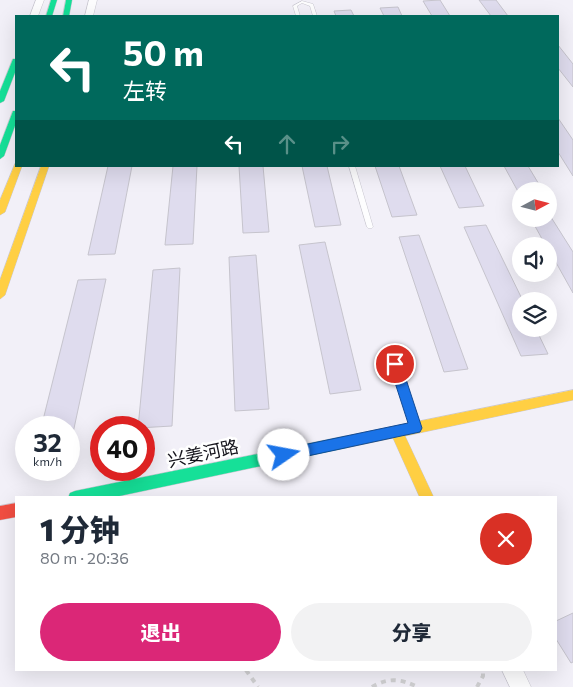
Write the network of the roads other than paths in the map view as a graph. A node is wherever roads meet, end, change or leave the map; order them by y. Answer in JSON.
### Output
{"nodes":[{"id":1,"x":40,"y":0,"type":"edge"},
{"id":2,"x":54,"y":0,"type":"edge"},
{"id":3,"x":69,"y":0,"type":"edge"},
{"id":4,"x":94,"y":0,"type":"edge"},
{"id":5,"x":302,"y":1,"type":"edge"},
{"id":6,"x":34,"y":15,"type":"edge"},
{"id":7,"x":49,"y":15,"type":"edge"},
{"id":8,"x":66,"y":15,"type":"edge"},
{"id":9,"x":89,"y":15,"type":"edge"},
{"id":10,"x":298,"y":15,"type":"edge"},
{"id":11,"x":316,"y":15,"type":"edge"},
{"id":12,"x":15,"y":64,"type":"edge"},
{"id":13,"x":0,"y":102,"type":"edge"},
{"id":14,"x":15,"y":116,"type":"edge"},
{"id":15,"x":0,"y":156,"type":"edge"},
{"id":16,"x":18,"y":167,"type":"edge"},
{"id":17,"x":45,"y":167,"type":"edge"},
{"id":18,"x":352,"y":167,"type":"edge"},
{"id":19,"x":0,"y":212,"type":"edge"},
{"id":20,"x":370,"y":227,"type":"dead end"},
{"id":21,"x":0,"y":295,"type":"edge"},
{"id":22,"x":395,"y":364,"type":"dead end"},
{"id":23,"x":573,"y":395,"type":"edge"},
{"id":24,"x":416,"y":428,"type":"junction"},
{"id":25,"x":397,"y":432,"type":"junction"},
{"id":26,"x":85,"y":496,"type":"edge"},
{"id":27,"x":426,"y":496,"type":"edge"},
{"id":28,"x":15,"y":510,"type":"edge"},
{"id":29,"x":0,"y":513,"type":"edge"},
{"id":30,"x":513,"y":671,"type":"edge"},
{"id":31,"x":521,"y":687,"type":"edge"}],
"edges":[{"from":1,"to":6,"type":"street"},
{"from":2,"to":7,"type":"street"},
{"from":3,"to":8,"type":"street"},
{"from":4,"to":9,"type":"street"},
{"from":5,"to":10,"type":"lane"},
{"from":5,"to":11,"type":"lane"},
{"from":12,"to":13,"type":"street"},
{"from":14,"to":15,"type":"street"},
{"from":16,"to":19,"type":"street"},
{"from":17,"to":21,"type":"street"},
{"from":18,"to":20,"type":"lane"},
{"from":22,"to":24,"type":"lane"},
{"from":23,"to":24,"type":"street","name":"兴姜河路"},
{"from":24,"to":25,"type":"street","name":"兴姜河路"},
{"from":25,"to":26,"type":"street","name":"兴姜河路"},
{"from":25,"to":27,"type":"street"},
{"from":28,"to":29,"type":"street"},
{"from":30,"to":31,"type":"street"}]}
